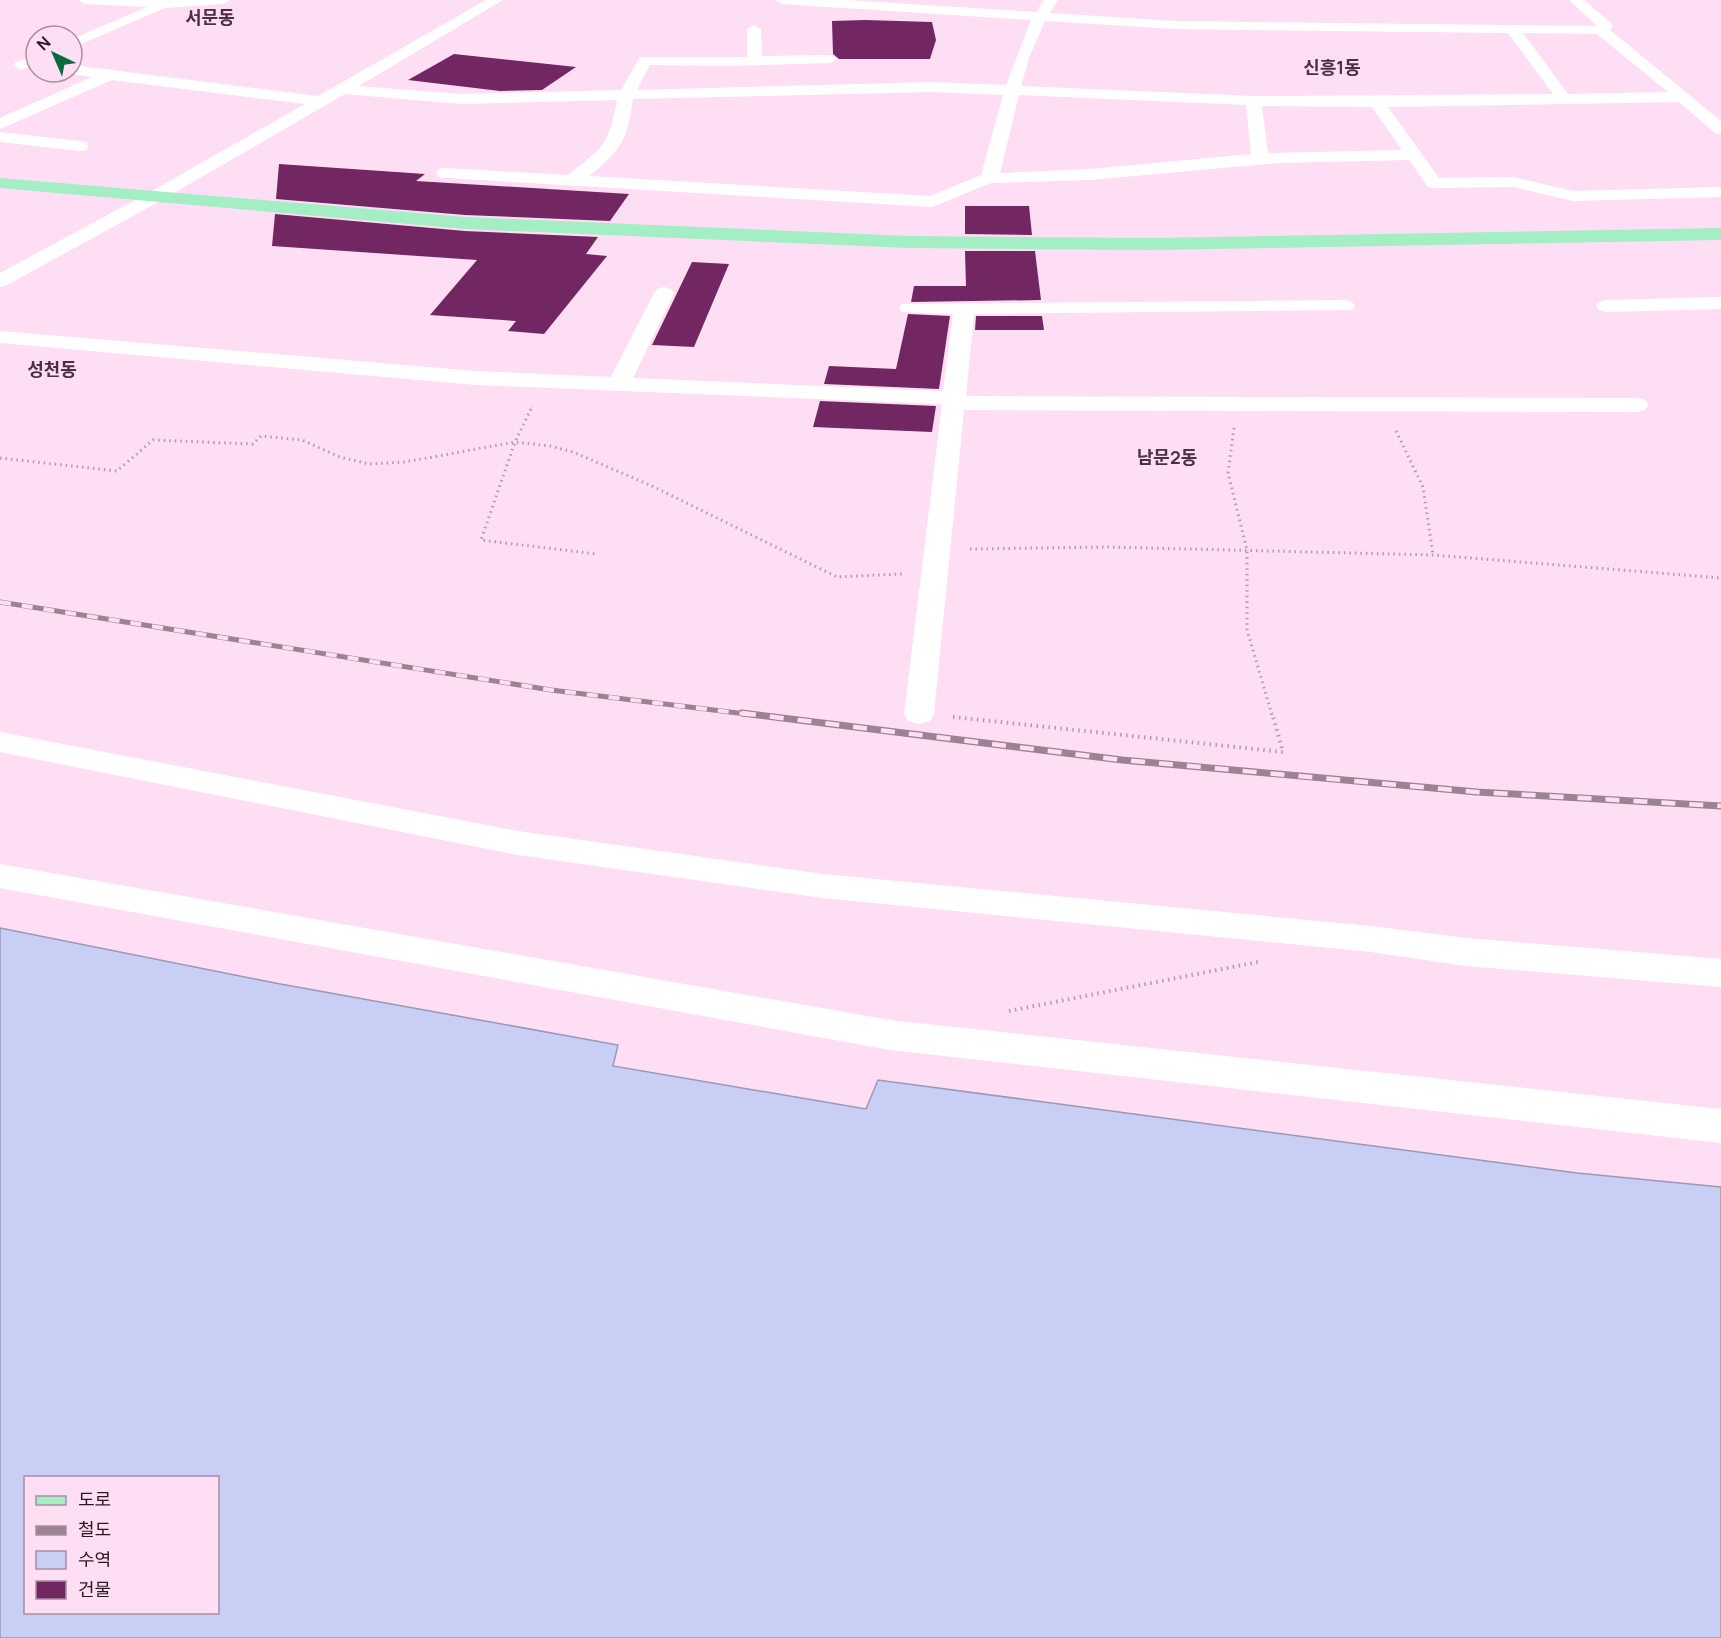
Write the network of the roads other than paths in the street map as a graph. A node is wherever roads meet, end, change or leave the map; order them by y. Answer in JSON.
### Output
{"nodes":[{"id":1,"x":85,"y":0,"type":"edge"},
{"id":2,"x":223,"y":0,"type":"edge"},
{"id":3,"x":496,"y":0,"type":"edge"},
{"id":4,"x":782,"y":0,"type":"edge"},
{"id":5,"x":1051,"y":0,"type":"edge"},
{"id":6,"x":1576,"y":0,"type":"edge"},
{"id":7,"x":166,"y":4,"type":"junction"},
{"id":8,"x":1207,"y":9,"type":"dead end"},
{"id":9,"x":1039,"y":16,"type":"junction"},
{"id":10,"x":1217,"y":26,"type":"junction"},
{"id":11,"x":754,"y":29,"type":"dead end"},
{"id":12,"x":1513,"y":30,"type":"junction"},
{"id":13,"x":1601,"y":30,"type":"junction"},
{"id":14,"x":84,"y":39,"type":"edge"},
{"id":15,"x":830,"y":59,"type":"dead end"},
{"id":16,"x":757,"y":61,"type":"junction"},
{"id":17,"x":84,"y":72,"type":"edge"},
{"id":18,"x":112,"y":75,"type":"junction"},
{"id":19,"x":344,"y":89,"type":"junction"},
{"id":20,"x":1013,"y":90,"type":"junction"},
{"id":21,"x":764,"y":92,"type":"junction"},
{"id":22,"x":626,"y":96,"type":"junction"},
{"id":23,"x":1683,"y":97,"type":"junction"},
{"id":24,"x":1711,"y":97,"type":"dead end"},
{"id":25,"x":1564,"y":99,"type":"junction"},
{"id":26,"x":322,"y":100,"type":"junction"},
{"id":27,"x":1253,"y":101,"type":"junction"},
{"id":28,"x":1377,"y":102,"type":"junction"},
{"id":29,"x":0,"y":124,"type":"edge"},
{"id":30,"x":1721,"y":129,"type":"edge"},
{"id":31,"x":0,"y":137,"type":"edge"},
{"id":32,"x":80,"y":146,"type":"dead end"},
{"id":33,"x":1414,"y":155,"type":"junction"},
{"id":34,"x":1260,"y":159,"type":"junction"},
{"id":35,"x":445,"y":173,"type":"dead end"},
{"id":36,"x":988,"y":178,"type":"junction"},
{"id":37,"x":572,"y":181,"type":"junction"},
{"id":38,"x":0,"y":183,"type":"edge"},
{"id":39,"x":1721,"y":192,"type":"edge"},
{"id":40,"x":156,"y":196,"type":"junction"},
{"id":41,"x":1721,"y":234,"type":"edge"},
{"id":42,"x":0,"y":281,"type":"edge"},
{"id":43,"x":663,"y":293,"type":"dead end"},
{"id":44,"x":1721,"y":303,"type":"edge"},
{"id":45,"x":1345,"y":306,"type":"dead end"},
{"id":46,"x":1606,"y":306,"type":"dead end"},
{"id":47,"x":909,"y":308,"type":"dead end"},
{"id":48,"x":964,"y":308,"type":"junction"},
{"id":49,"x":0,"y":337,"type":"edge"},
{"id":50,"x":619,"y":384,"type":"junction"},
{"id":51,"x":953,"y":401,"type":"junction"},
{"id":52,"x":1637,"y":405,"type":"dead end"},
{"id":53,"x":919,"y":714,"type":"road end"},
{"id":54,"x":0,"y":742,"type":"edge"},
{"id":55,"x":0,"y":876,"type":"edge"},
{"id":56,"x":1721,"y":973,"type":"edge"},
{"id":57,"x":1721,"y":1126,"type":"edge"}],
"edges":[{"from":1,"to":7,"type":"street"},
{"from":2,"to":7,"type":"street"},
{"from":3,"to":19,"type":"street"},
{"from":4,"to":9,"type":"street"},
{"from":5,"to":9,"type":"street"},
{"from":6,"to":13,"type":"street"},
{"from":7,"to":14,"type":"street"},
{"from":8,"to":10,"type":"street"},
{"from":9,"to":10,"type":"street"},
{"from":9,"to":20,"type":"street"},
{"from":10,"to":12,"type":"street"},
{"from":11,"to":16,"type":"street"},
{"from":12,"to":13,"type":"street"},
{"from":12,"to":25,"type":"street"},
{"from":13,"to":23,"type":"street"},
{"from":15,"to":16,"type":"street"},
{"from":16,"to":21,"type":"street"},
{"from":16,"to":22,"type":"street"},
{"from":17,"to":18,"type":"street"},
{"from":18,"to":26,"type":"street"},
{"from":18,"to":29,"type":"street"},
{"from":19,"to":22,"type":"street"},
{"from":19,"to":26,"type":"street"},
{"from":20,"to":21,"type":"street"},
{"from":20,"to":27,"type":"street"},
{"from":20,"to":36,"type":"street"},
{"from":21,"to":22,"type":"street"},
{"from":22,"to":37,"type":"street"},
{"from":23,"to":24,"type":"street"},
{"from":23,"to":25,"type":"street"},
{"from":23,"to":30,"type":"street"},
{"from":25,"to":28,"type":"street"},
{"from":26,"to":40,"type":"street"},
{"from":27,"to":28,"type":"street"},
{"from":27,"to":34,"type":"street"},
{"from":28,"to":33,"type":"street"},
{"from":31,"to":32,"type":"street"},
{"from":33,"to":34,"type":"street"},
{"from":33,"to":39,"type":"street"},
{"from":34,"to":36,"type":"street"},
{"from":35,"to":37,"type":"street"},
{"from":36,"to":37,"type":"street"},
{"from":38,"to":40,"type":"main road"},
{"from":40,"to":41,"type":"main road"},
{"from":40,"to":42,"type":"street"},
{"from":43,"to":50,"type":"street"},
{"from":44,"to":46,"type":"street"},
{"from":45,"to":48,"type":"street"},
{"from":47,"to":48,"type":"street"},
{"from":48,"to":51,"type":"street"},
{"from":49,"to":50,"type":"street"},
{"from":50,"to":51,"type":"street"},
{"from":51,"to":52,"type":"street"},
{"from":51,"to":53,"type":"street"},
{"from":54,"to":56,"type":"street"},
{"from":55,"to":57,"type":"street"}]}
